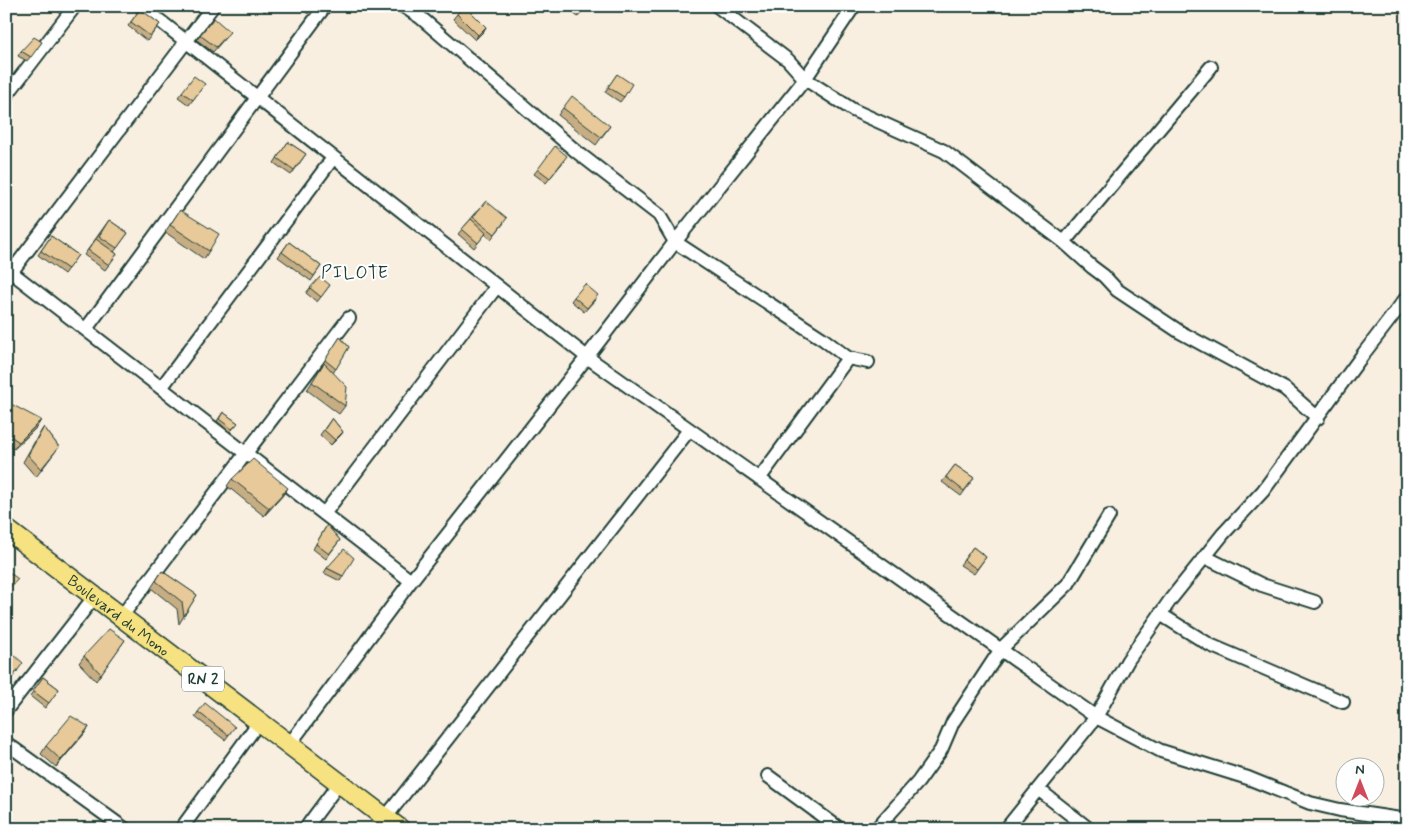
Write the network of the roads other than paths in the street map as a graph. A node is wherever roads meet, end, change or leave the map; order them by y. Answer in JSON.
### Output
{"nodes":[{"id":1,"x":75,"y":6,"type":"edge"},
{"id":2,"x":141,"y":6,"type":"edge"},
{"id":3,"x":213,"y":6,"type":"edge"},
{"id":4,"x":325,"y":6,"type":"edge"},
{"id":5,"x":403,"y":6,"type":"edge"},
{"id":6,"x":716,"y":6,"type":"edge"},
{"id":7,"x":854,"y":6,"type":"edge"},
{"id":8,"x":186,"y":42,"type":"junction"},
{"id":9,"x":1212,"y":67,"type":"dead end"},
{"id":10,"x":805,"y":79,"type":"junction"},
{"id":11,"x":6,"y":96,"type":"edge"},
{"id":12,"x":257,"y":98,"type":"junction"},
{"id":13,"x":333,"y":158,"type":"junction"},
{"id":14,"x":675,"y":242,"type":"junction"},
{"id":15,"x":1064,"y":242,"type":"junction"},
{"id":16,"x":9,"y":275,"type":"edge"},
{"id":17,"x":497,"y":286,"type":"junction"},
{"id":18,"x":1407,"y":297,"type":"edge"},
{"id":19,"x":349,"y":318,"type":"dead end"},
{"id":20,"x":86,"y":329,"type":"junction"},
{"id":21,"x":587,"y":357,"type":"junction"},
{"id":22,"x":848,"y":358,"type":"junction"},
{"id":23,"x":868,"y":362,"type":"dead end"},
{"id":24,"x":161,"y":388,"type":"junction"},
{"id":25,"x":1318,"y":418,"type":"junction"},
{"id":26,"x":689,"y":430,"type":"junction"},
{"id":27,"x":245,"y":453,"type":"junction"},
{"id":28,"x":759,"y":479,"type":"junction"},
{"id":29,"x":324,"y":514,"type":"junction"},
{"id":30,"x":1109,"y":516,"type":"dead end"},
{"id":31,"x":7,"y":531,"type":"edge"},
{"id":32,"x":1205,"y":557,"type":"junction"},
{"id":33,"x":411,"y":582,"type":"junction"},
{"id":34,"x":95,"y":596,"type":"junction"},
{"id":35,"x":1316,"y":602,"type":"dead end"},
{"id":36,"x":1160,"y":614,"type":"junction"},
{"id":37,"x":121,"y":617,"type":"junction"},
{"id":38,"x":1001,"y":649,"type":"junction"},
{"id":39,"x":1343,"y":702,"type":"dead end"},
{"id":40,"x":6,"y":710,"type":"edge"},
{"id":41,"x":1096,"y":716,"type":"junction"},
{"id":42,"x":259,"y":722,"type":"junction"},
{"id":43,"x":6,"y":743,"type":"edge"},
{"id":44,"x":289,"y":745,"type":"junction"},
{"id":45,"x":768,"y":776,"type":"dead end"},
{"id":46,"x":340,"y":782,"type":"junction"},
{"id":47,"x":1038,"y":789,"type":"junction"},
{"id":48,"x":1407,"y":820,"type":"edge"},
{"id":49,"x":393,"y":823,"type":"edge"},
{"id":50,"x":125,"y":829,"type":"edge"},
{"id":51,"x":181,"y":829,"type":"edge"},
{"id":52,"x":305,"y":829,"type":"edge"},
{"id":53,"x":840,"y":829,"type":"edge"},
{"id":54,"x":876,"y":829,"type":"edge"},
{"id":55,"x":1006,"y":829,"type":"edge"},
{"id":56,"x":1089,"y":829,"type":"edge"}],
"edges":[{"from":1,"to":11,"type":"street"},
{"from":2,"to":8,"type":"street"},
{"from":3,"to":8,"type":"street"},
{"from":4,"to":12,"type":"street"},
{"from":5,"to":14,"type":"street"},
{"from":6,"to":10,"type":"street"},
{"from":7,"to":10,"type":"street"},
{"from":8,"to":12,"type":"street"},
{"from":8,"to":16,"type":"street"},
{"from":9,"to":15,"type":"street"},
{"from":10,"to":14,"type":"street"},
{"from":10,"to":15,"type":"street"},
{"from":12,"to":13,"type":"street"},
{"from":12,"to":20,"type":"street"},
{"from":13,"to":17,"type":"street"},
{"from":13,"to":24,"type":"street"},
{"from":14,"to":21,"type":"street"},
{"from":14,"to":22,"type":"street"},
{"from":15,"to":25,"type":"street"},
{"from":16,"to":20,"type":"street"},
{"from":17,"to":21,"type":"street"},
{"from":17,"to":29,"type":"street"},
{"from":18,"to":25,"type":"street"},
{"from":19,"to":27,"type":"street"},
{"from":20,"to":24,"type":"street"},
{"from":21,"to":26,"type":"street"},
{"from":21,"to":33,"type":"street"},
{"from":22,"to":23,"type":"street"},
{"from":22,"to":28,"type":"street"},
{"from":24,"to":27,"type":"street"},
{"from":25,"to":32,"type":"street"},
{"from":26,"to":28,"type":"street"},
{"from":26,"to":49,"type":"street"},
{"from":27,"to":29,"type":"street"},
{"from":27,"to":37,"type":"street"},
{"from":28,"to":38,"type":"street"},
{"from":29,"to":33,"type":"street"},
{"from":30,"to":38,"type":"street"},
{"from":31,"to":34,"type":"main road","name":"Boulevard du Mono","number":"RN 2"},
{"from":32,"to":35,"type":"street"},
{"from":32,"to":36,"type":"street"},
{"from":33,"to":44,"type":"street"},
{"from":34,"to":37,"type":"main road","name":"Boulevard du Mono","number":"RN 2"},
{"from":34,"to":40,"type":"street"},
{"from":36,"to":39,"type":"street"},
{"from":36,"to":41,"type":"street"},
{"from":37,"to":42,"type":"main road","name":"Boulevard du Mono","number":"RN 2"},
{"from":38,"to":41,"type":"street"},
{"from":38,"to":54,"type":"street"},
{"from":41,"to":47,"type":"street"},
{"from":41,"to":48,"type":"street"},
{"from":42,"to":44,"type":"main road","name":"Boulevard du Mono","number":"RN 2"},
{"from":42,"to":51,"type":"street"},
{"from":43,"to":50,"type":"street"},
{"from":44,"to":46,"type":"main road","name":"Boulevard du Mono","number":"RN 2"},
{"from":45,"to":53,"type":"street"},
{"from":46,"to":49,"type":"main road","name":"Boulevard du Mono","number":"RN 2"},
{"from":46,"to":52,"type":"street"},
{"from":47,"to":55,"type":"street"},
{"from":47,"to":56,"type":"street"}]}
